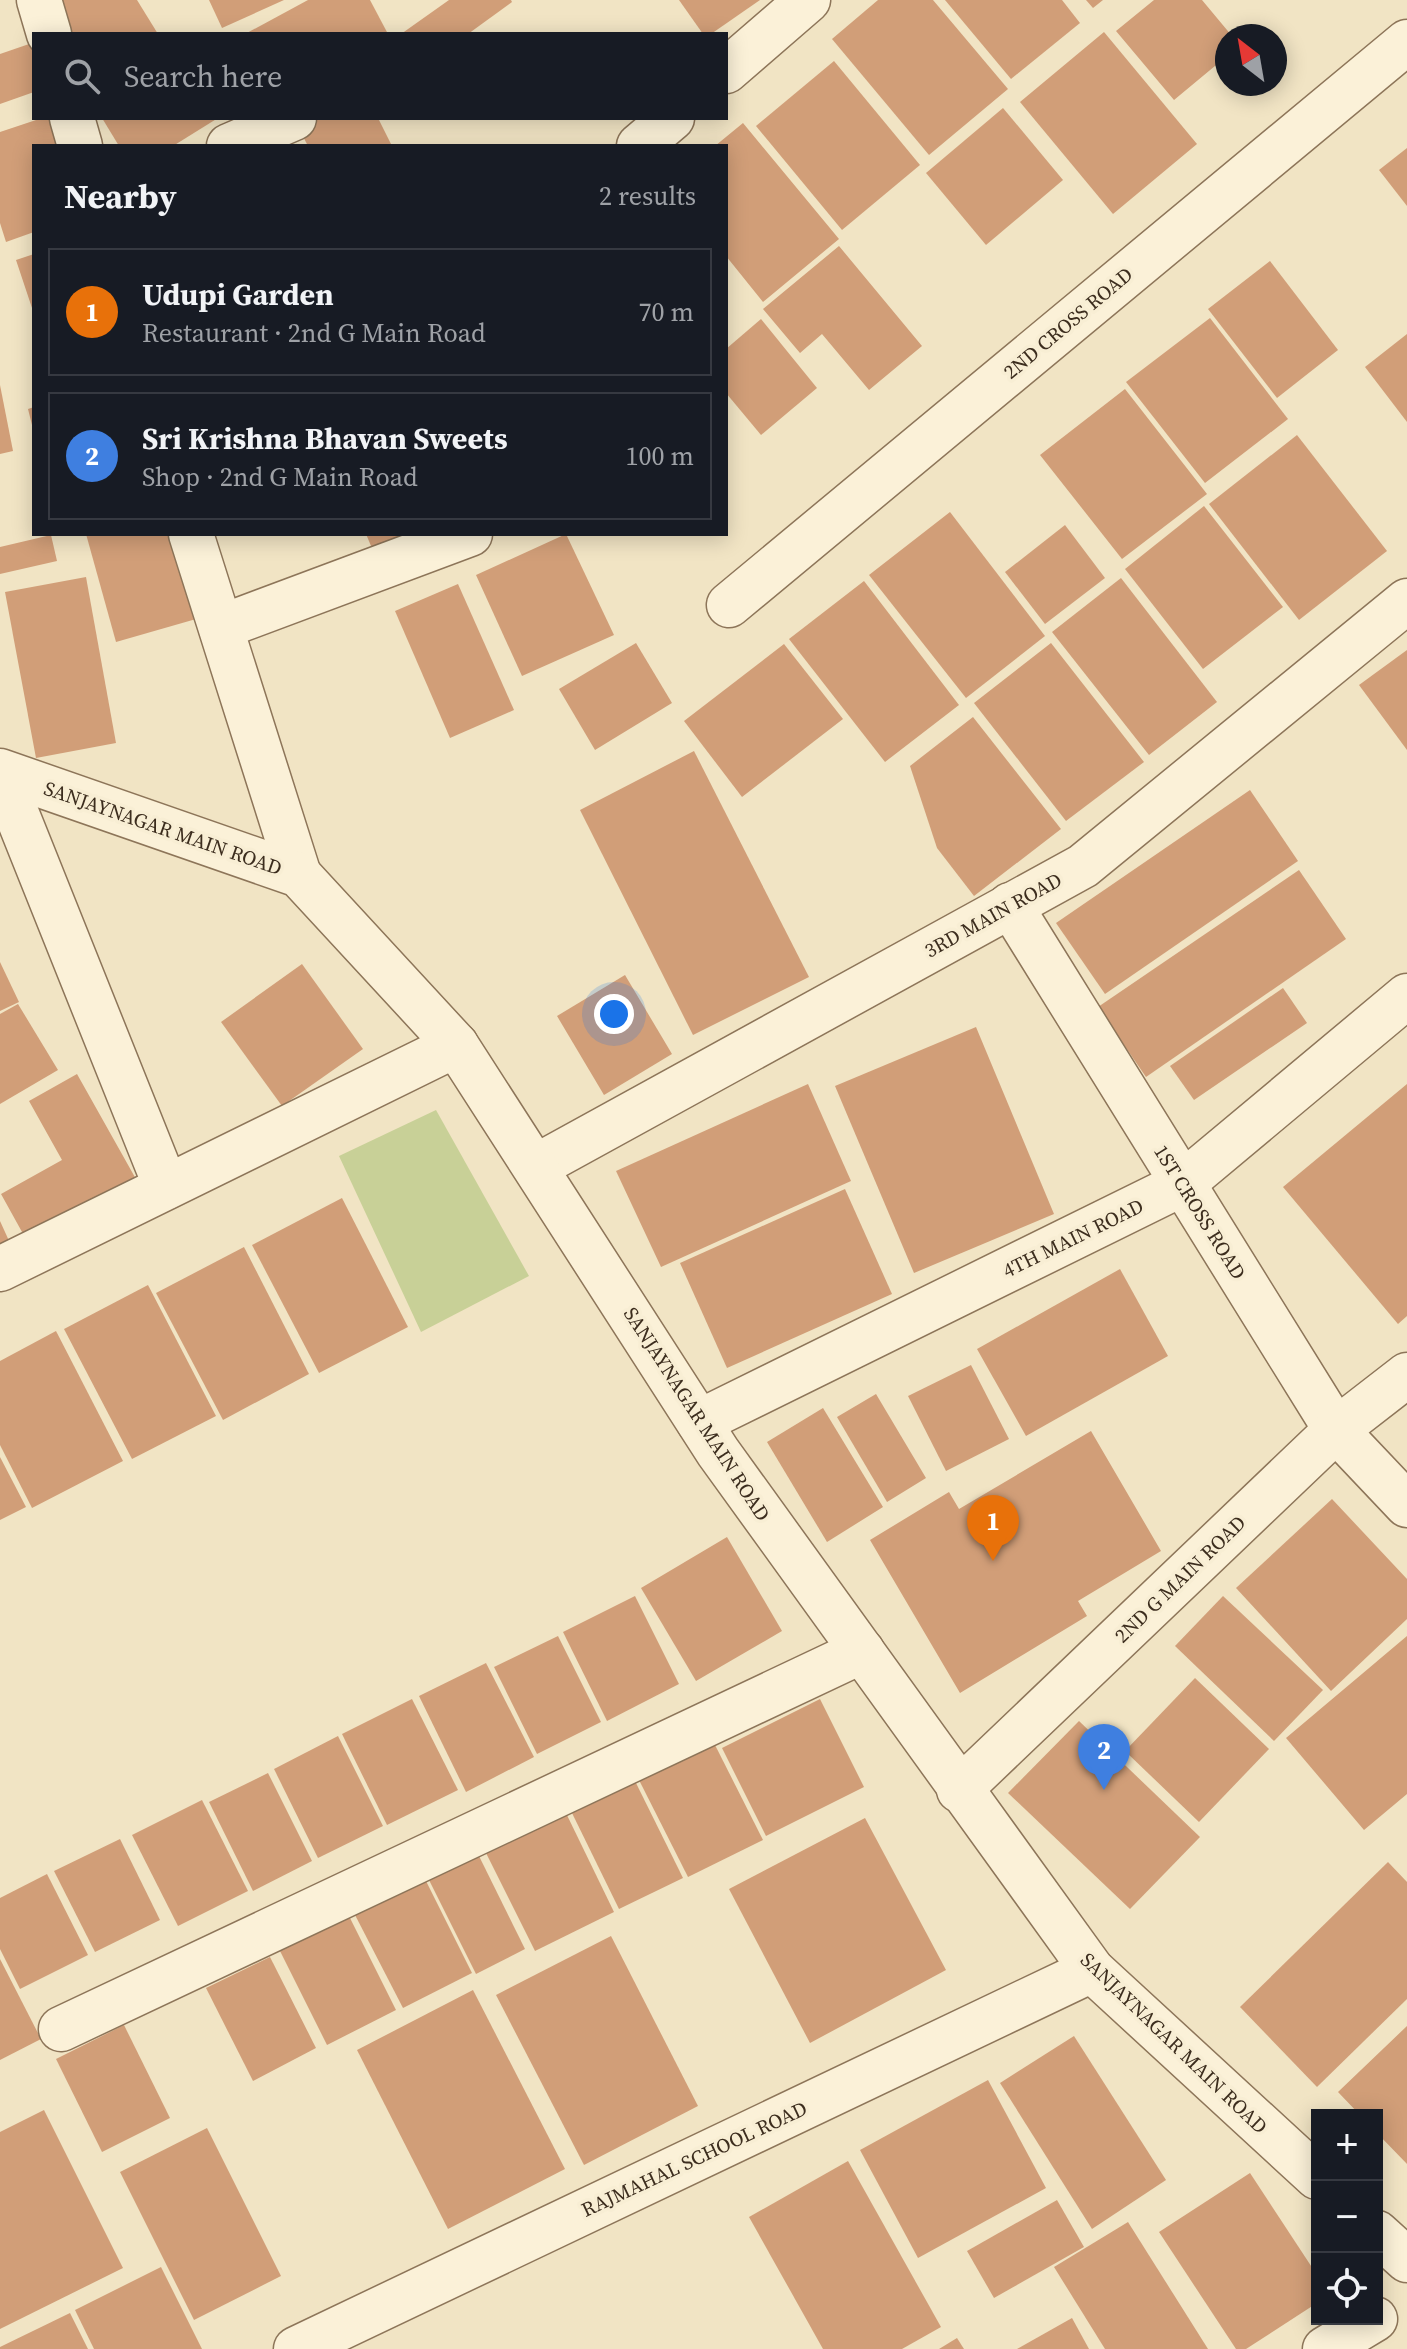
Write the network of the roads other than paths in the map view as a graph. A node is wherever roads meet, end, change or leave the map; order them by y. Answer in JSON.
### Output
{"nodes":[{"id":1,"x":39,"y":0,"type":"edge"},
{"id":2,"x":808,"y":0,"type":"edge"},
{"id":3,"x":48,"y":32,"type":"edge"},
{"id":4,"x":1407,"y":42,"type":"edge"},
{"id":5,"x":728,"y":69,"type":"edge"},
{"id":6,"x":73,"y":120,"type":"edge"},
{"id":7,"x":289,"y":120,"type":"edge"},
{"id":8,"x":670,"y":120,"type":"edge"},
{"id":9,"x":79,"y":144,"type":"edge"},
{"id":10,"x":234,"y":144,"type":"edge"},
{"id":11,"x":641,"y":144,"type":"edge"},
{"id":12,"x":192,"y":536,"type":"edge"},
{"id":13,"x":465,"y":536,"type":"edge"},
{"id":14,"x":1407,"y":601,"type":"edge"},
{"id":15,"x":729,"y":605,"type":"dead end"},
{"id":16,"x":221,"y":627,"type":"junction"},
{"id":17,"x":0,"y":771,"type":"edge"},
{"id":18,"x":299,"y":875,"type":"junction"},
{"id":19,"x":1010,"y":905,"type":"junction"},
{"id":20,"x":1407,"y":996,"type":"edge"},
{"id":21,"x":456,"y":1045,"type":"junction"},
{"id":22,"x":537,"y":1166,"type":"junction"},
{"id":23,"x":1182,"y":1184,"type":"junction"},
{"id":24,"x":166,"y":1187,"type":"junction"},
{"id":25,"x":0,"y":1269,"type":"edge"},
{"id":26,"x":1407,"y":1375,"type":"edge"},
{"id":27,"x":699,"y":1422,"type":"junction"},
{"id":28,"x":1336,"y":1430,"type":"junction"},
{"id":29,"x":1407,"y":1505,"type":"edge"},
{"id":30,"x":862,"y":1651,"type":"junction"},
{"id":31,"x":959,"y":1790,"type":"junction"},
{"id":32,"x":1092,"y":1970,"type":"junction"},
{"id":33,"x":61,"y":2029,"type":"dead end"},
{"id":34,"x":1311,"y":2171,"type":"edge"},
{"id":35,"x":1383,"y":2238,"type":"edge"},
{"id":36,"x":1407,"y":2260,"type":"edge"},
{"id":37,"x":1407,"y":2300,"type":"edge"},
{"id":38,"x":1383,"y":2314,"type":"edge"},
{"id":39,"x":1364,"y":2325,"type":"edge"},
{"id":40,"x":296,"y":2349,"type":"edge"},
{"id":41,"x":1325,"y":2349,"type":"edge"}],
"edges":[{"from":1,"to":3,"type":"street"},
{"from":2,"to":5,"type":"street"},
{"from":4,"to":15,"type":"street","name":"2ND CROSS ROAD"},
{"from":6,"to":9,"type":"street"},
{"from":7,"to":10,"type":"street"},
{"from":8,"to":11,"type":"street"},
{"from":12,"to":16,"type":"street"},
{"from":13,"to":16,"type":"street"},
{"from":14,"to":19,"type":"street","name":"3RD MAIN ROAD"},
{"from":16,"to":18,"type":"street"},
{"from":17,"to":18,"type":"street","name":"SANJAYNAGAR MAIN ROAD"},
{"from":17,"to":24,"type":"street"},
{"from":18,"to":21,"type":"street","name":"SANJAYNAGAR MAIN ROAD"},
{"from":19,"to":22,"type":"street","name":"3RD MAIN ROAD"},
{"from":19,"to":23,"type":"street","name":"1ST CROSS ROAD"},
{"from":20,"to":23,"type":"street","name":"4TH MAIN ROAD"},
{"from":21,"to":22,"type":"street","name":"SANJAYNAGAR MAIN ROAD"},
{"from":21,"to":24,"type":"street"},
{"from":22,"to":27,"type":"street","name":"SANJAYNAGAR MAIN ROAD"},
{"from":23,"to":27,"type":"street","name":"4TH MAIN ROAD"},
{"from":23,"to":28,"type":"street","name":"1ST CROSS ROAD"},
{"from":24,"to":25,"type":"street"},
{"from":26,"to":28,"type":"street","name":"2ND G MAIN ROAD"},
{"from":27,"to":30,"type":"street","name":"SANJAYNAGAR MAIN ROAD"},
{"from":28,"to":29,"type":"street","name":"1ST CROSS ROAD"},
{"from":28,"to":31,"type":"street","name":"2ND G MAIN ROAD"},
{"from":30,"to":31,"type":"street","name":"SANJAYNAGAR MAIN ROAD"},
{"from":30,"to":33,"type":"street"},
{"from":31,"to":32,"type":"street","name":"SANJAYNAGAR MAIN ROAD"},
{"from":32,"to":34,"type":"street","name":"SANJAYNAGAR MAIN ROAD"},
{"from":32,"to":40,"type":"street","name":"RAJMAHAL SCHOOL ROAD"},
{"from":35,"to":36,"type":"street"},
{"from":37,"to":38,"type":"street"},
{"from":39,"to":41,"type":"street"}]}
